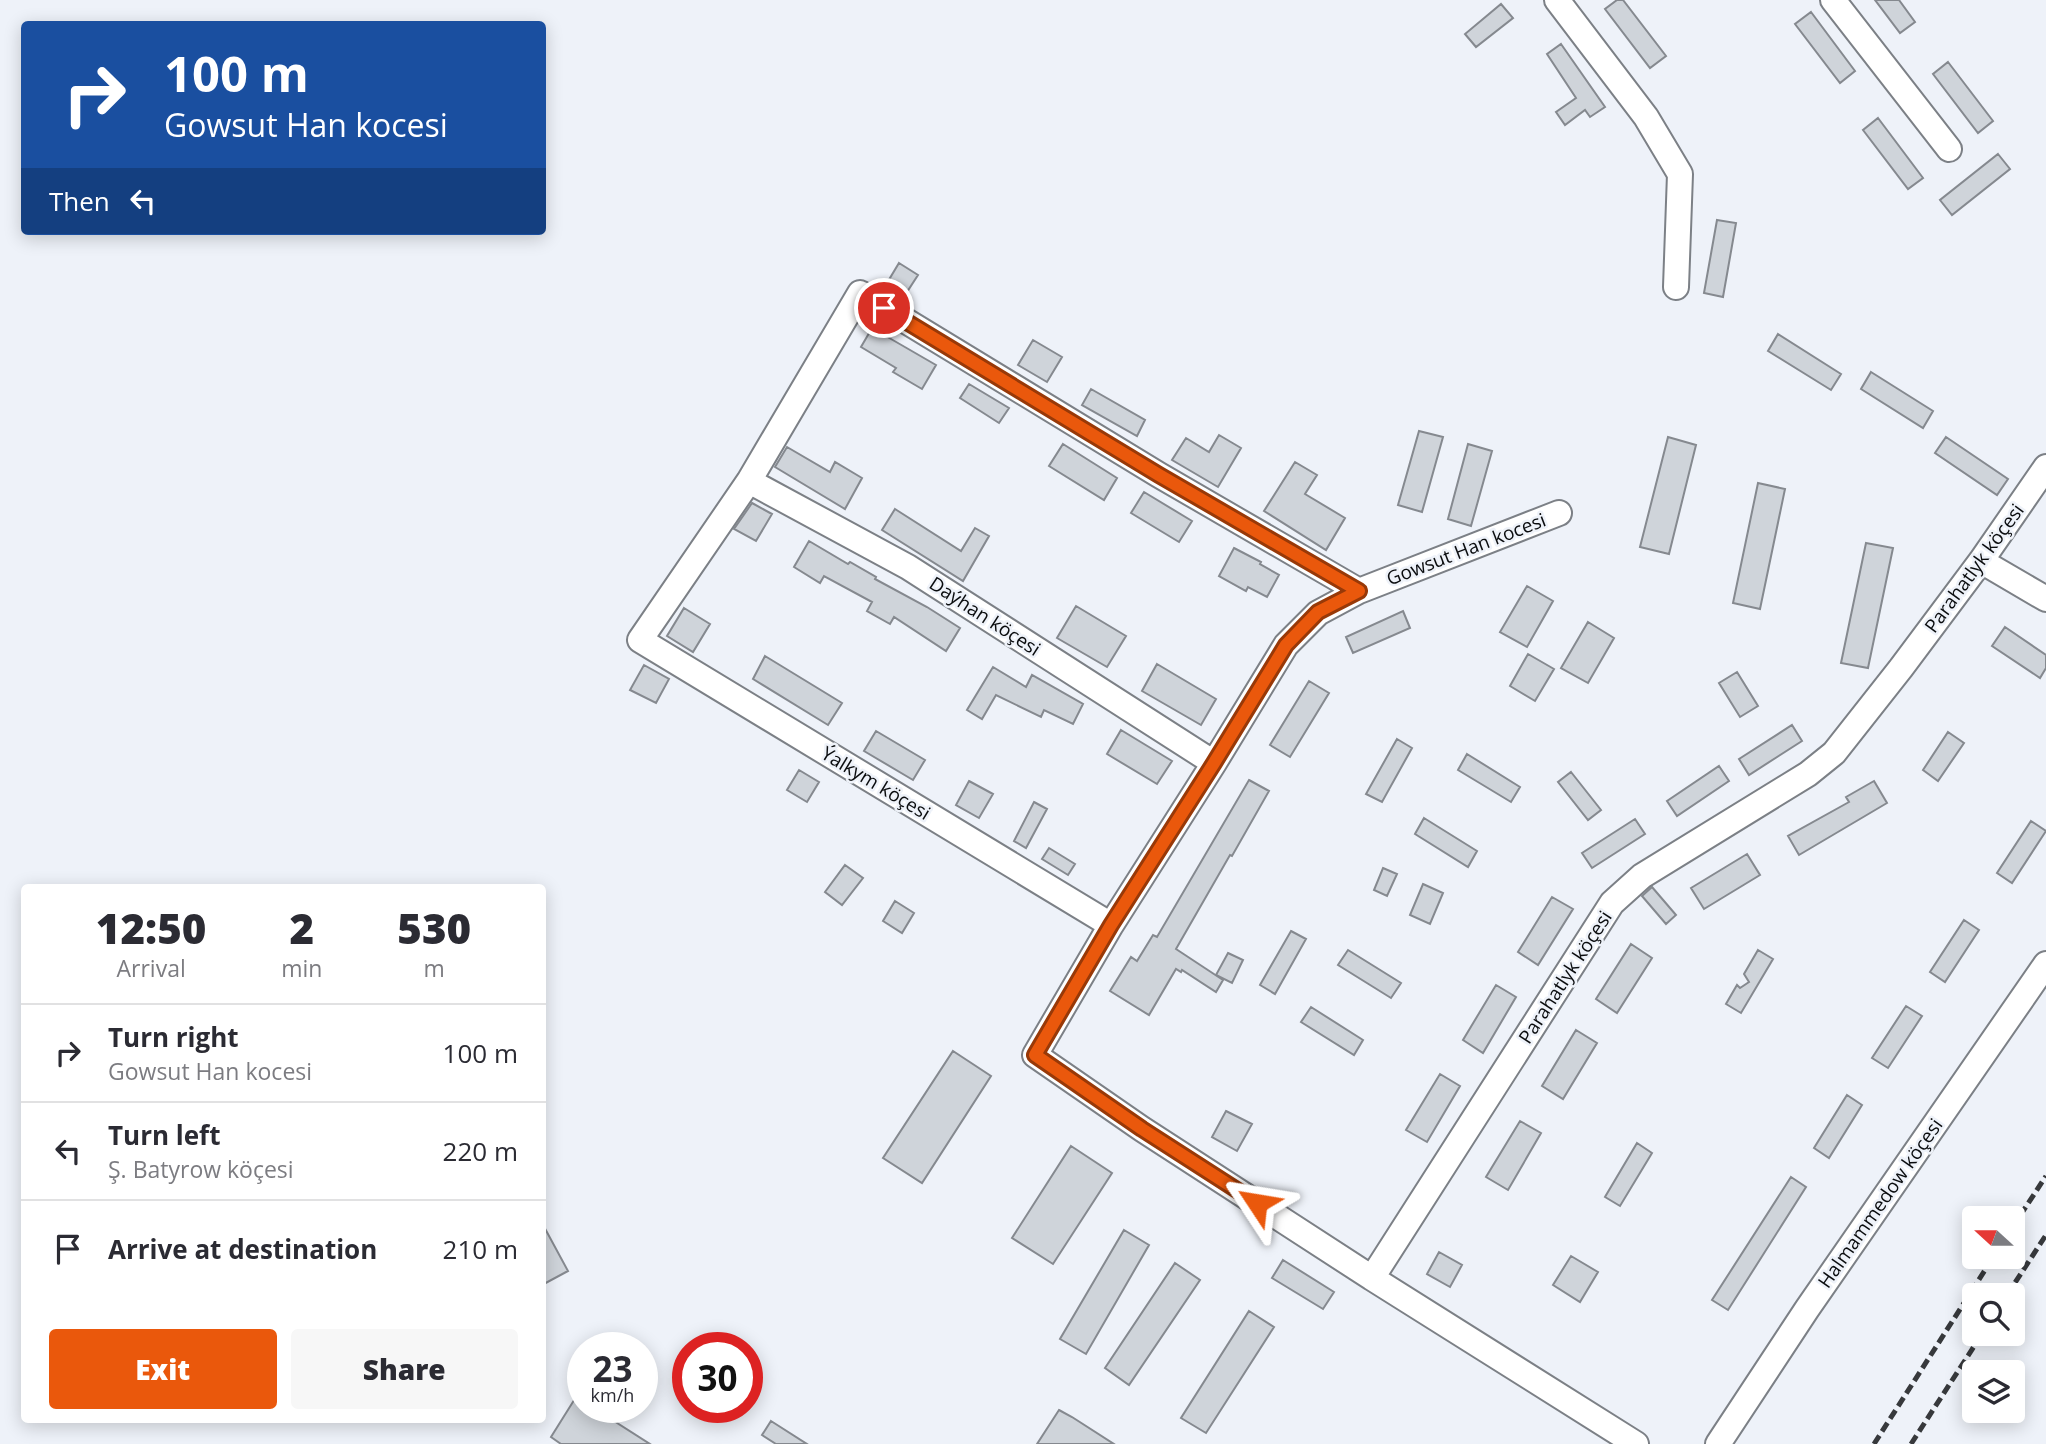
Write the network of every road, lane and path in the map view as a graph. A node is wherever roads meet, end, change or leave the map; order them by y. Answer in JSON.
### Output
{"nodes":[{"id":1,"x":1557,"y":0,"type":"edge"},
{"id":2,"x":1833,"y":0,"type":"edge"},
{"id":3,"x":1949,"y":149,"type":"dead end"},
{"id":4,"x":1676,"y":287,"type":"dead end"},
{"id":5,"x":2046,"y":467,"type":"edge"},
{"id":6,"x":749,"y":481,"type":"junction"},
{"id":7,"x":1559,"y":513,"type":"dead end"},
{"id":8,"x":1981,"y":561,"type":"junction"},
{"id":9,"x":1359,"y":591,"type":"junction"},
{"id":10,"x":2046,"y":599,"type":"edge"},
{"id":11,"x":1214,"y":763,"type":"junction"},
{"id":12,"x":1111,"y":925,"type":"junction"},
{"id":13,"x":2046,"y":964,"type":"edge"},
{"id":14,"x":1372,"y":1278,"type":"junction"},
{"id":15,"x":1636,"y":1444,"type":"edge"},
{"id":16,"x":1718,"y":1444,"type":"edge"}],
"edges":[{"from":1,"to":4,"type":"street"},
{"from":2,"to":3,"type":"street"},
{"from":5,"to":8,"type":"street","name":"Parahatlyk köçesi"},
{"from":6,"to":9,"type":"street"},
{"from":6,"to":11,"type":"street","name":"Daýhan köçesi"},
{"from":6,"to":12,"type":"street","name":"Ýalkym köçesi"},
{"from":7,"to":9,"type":"street","name":"Gowsut Han kocesi"},
{"from":8,"to":10,"type":"street"},
{"from":8,"to":14,"type":"street","name":"Parahatlyk köçesi"},
{"from":9,"to":11,"type":"street","name":"Gowsut Han kocesi"},
{"from":11,"to":12,"type":"street","name":"Gowsut Han kocesi"},
{"from":12,"to":14,"type":"street","name":"Gowsut Han kocesi"},
{"from":13,"to":16,"type":"street","name":"Halmammedow köçesi"},
{"from":14,"to":15,"type":"street"}]}
